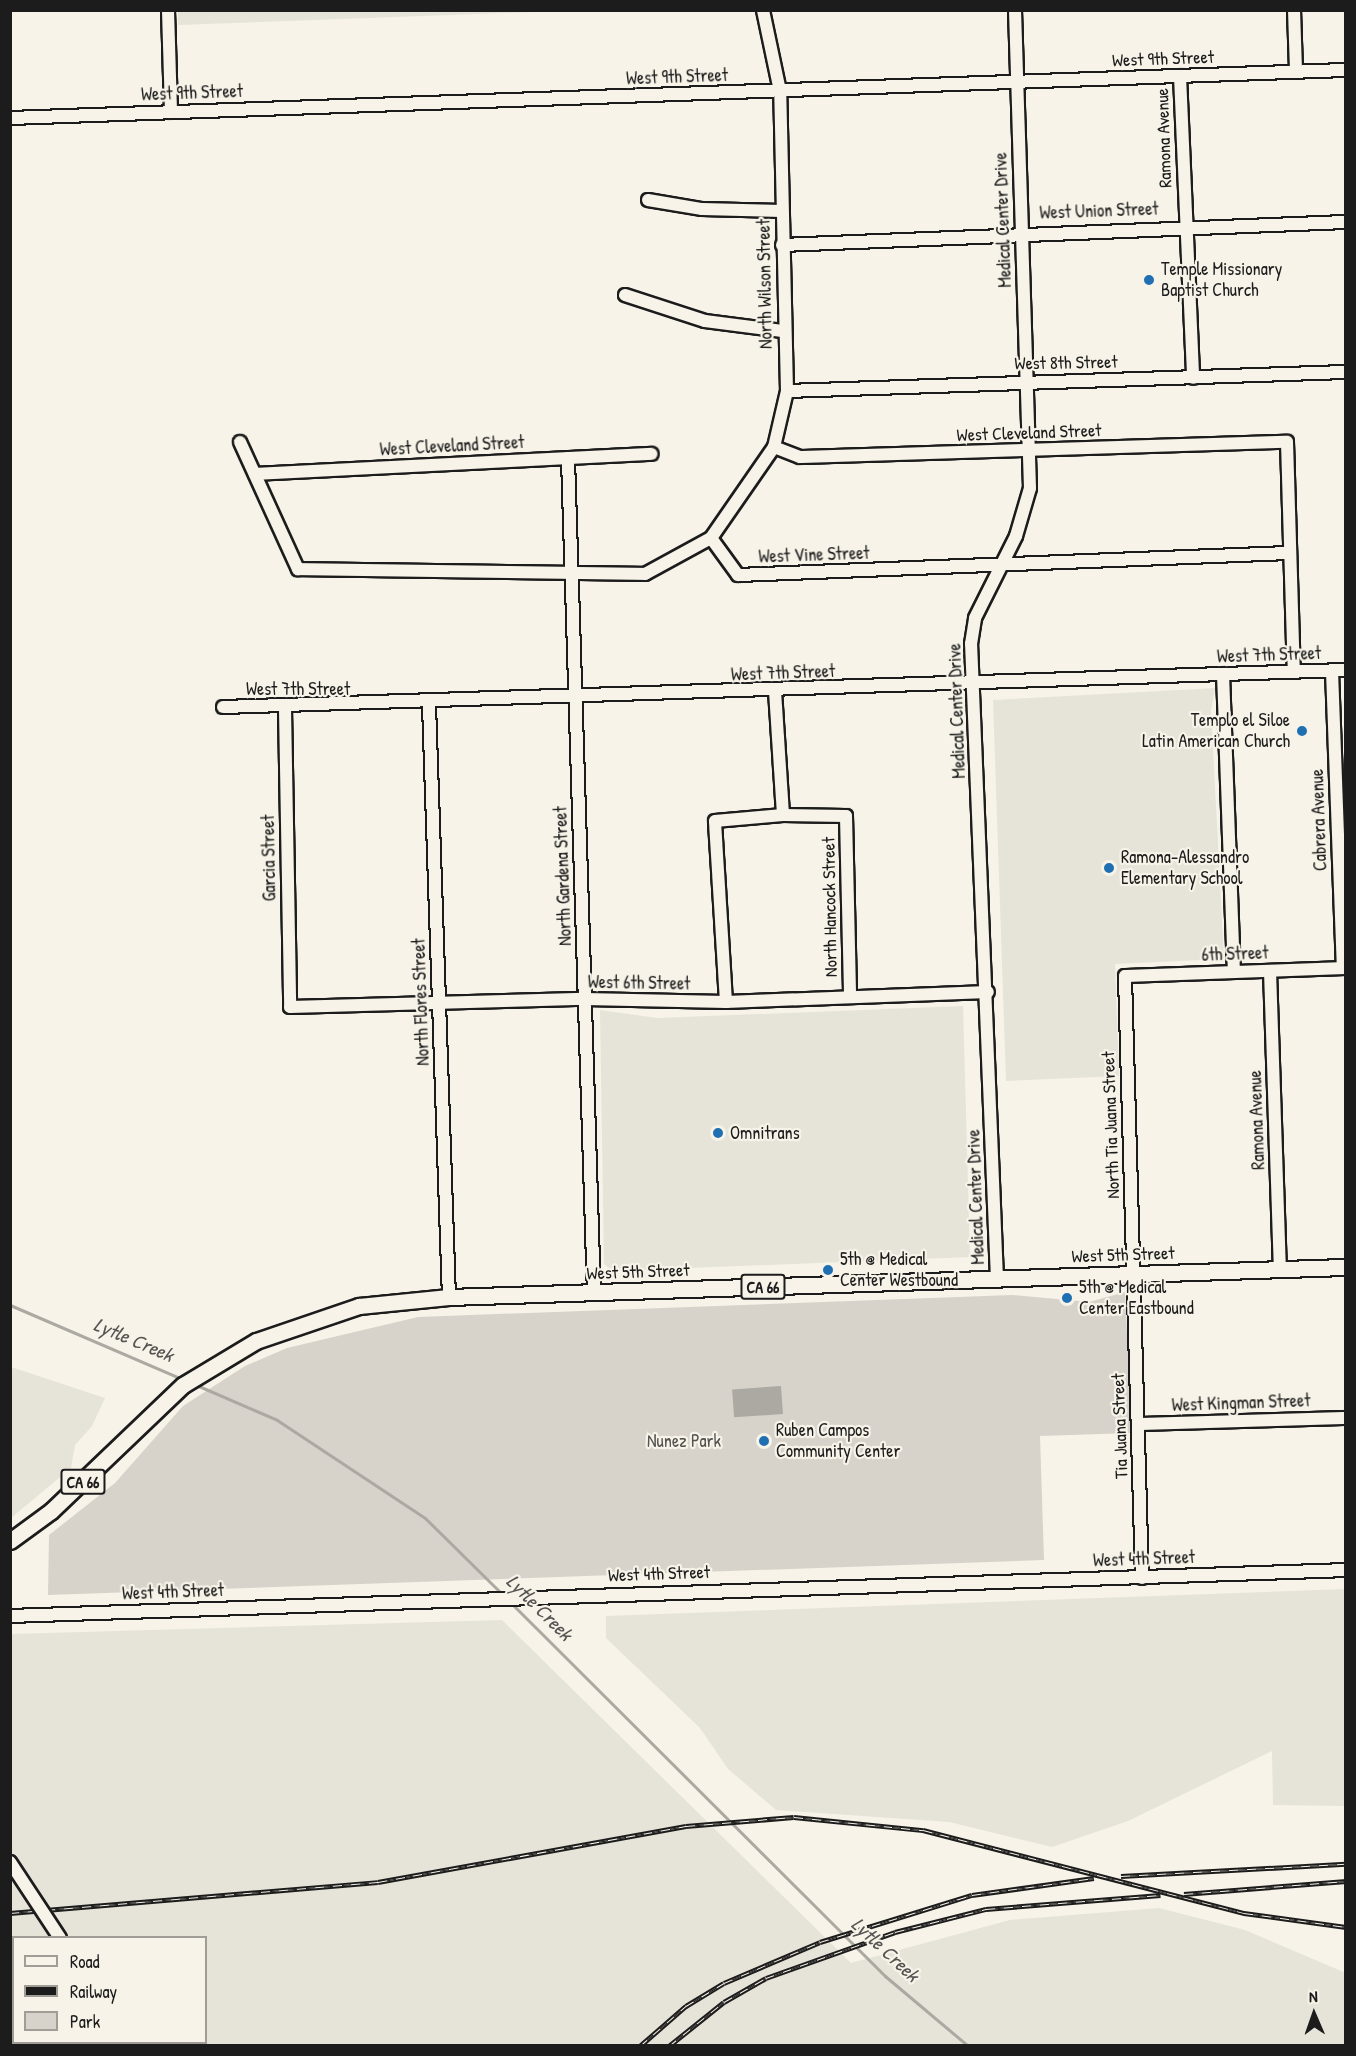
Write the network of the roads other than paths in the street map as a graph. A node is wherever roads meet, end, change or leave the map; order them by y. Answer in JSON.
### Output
{"nodes":[{"id":1,"x":168,"y":10,"type":"edge"},
{"id":2,"x":1015,"y":10,"type":"edge"},
{"id":3,"x":1294,"y":10,"type":"edge"},
{"id":4,"x":765,"y":11,"type":"edge"},
{"id":5,"x":1346,"y":70,"type":"edge"},
{"id":6,"x":1296,"y":71,"type":"junction"},
{"id":7,"x":1180,"y":76,"type":"junction"},
{"id":8,"x":1018,"y":83,"type":"junction"},
{"id":9,"x":780,"y":91,"type":"junction"},
{"id":10,"x":171,"y":112,"type":"junction"},
{"id":11,"x":10,"y":118,"type":"edge"},
{"id":12,"x":648,"y":200,"type":"dead end"},
{"id":13,"x":782,"y":211,"type":"junction"},
{"id":14,"x":1346,"y":222,"type":"edge"},
{"id":15,"x":1186,"y":226,"type":"junction"},
{"id":16,"x":1021,"y":232,"type":"junction"},
{"id":17,"x":782,"y":245,"type":"junction"},
{"id":18,"x":625,"y":295,"type":"dead end"},
{"id":19,"x":782,"y":331,"type":"junction"},
{"id":20,"x":1346,"y":372,"type":"edge"},
{"id":21,"x":1193,"y":378,"type":"junction"},
{"id":22,"x":1026,"y":381,"type":"junction"},
{"id":23,"x":787,"y":391,"type":"junction"},
{"id":24,"x":240,"y":442,"type":"dead end"},
{"id":25,"x":774,"y":447,"type":"junction"},
{"id":26,"x":1028,"y":452,"type":"junction"},
{"id":27,"x":651,"y":454,"type":"dead end"},
{"id":28,"x":568,"y":458,"type":"junction"},
{"id":29,"x":255,"y":474,"type":"junction"},
{"id":30,"x":711,"y":538,"type":"junction"},
{"id":31,"x":1288,"y":554,"type":"junction"},
{"id":32,"x":999,"y":566,"type":"junction"},
{"id":33,"x":570,"y":573,"type":"junction"},
{"id":34,"x":1332,"y":670,"type":"junction"},
{"id":35,"x":1346,"y":670,"type":"edge"},
{"id":36,"x":1294,"y":672,"type":"junction"},
{"id":37,"x":1223,"y":674,"type":"junction"},
{"id":38,"x":974,"y":683,"type":"junction"},
{"id":39,"x":775,"y":691,"type":"junction"},
{"id":40,"x":574,"y":698,"type":"junction"},
{"id":41,"x":429,"y":705,"type":"junction"},
{"id":42,"x":223,"y":707,"type":"dead end"},
{"id":43,"x":285,"y":709,"type":"junction"},
{"id":44,"x":783,"y":815,"type":"junction"},
{"id":45,"x":1344,"y":968,"type":"edge"},
{"id":46,"x":1270,"y":971,"type":"junction"},
{"id":47,"x":1234,"y":972,"type":"junction"},
{"id":48,"x":1125,"y":976,"type":"joint"},
{"id":49,"x":988,"y":992,"type":"junction"},
{"id":50,"x":850,"y":997,"type":"junction"},
{"id":51,"x":585,"y":999,"type":"junction"},
{"id":52,"x":726,"y":1002,"type":"junction"},
{"id":53,"x":440,"y":1003,"type":"junction"},
{"id":54,"x":290,"y":1007,"type":"joint"},
{"id":55,"x":1346,"y":1267,"type":"edge"},
{"id":56,"x":1280,"y":1269,"type":"junction"},
{"id":57,"x":1134,"y":1274,"type":"junction"},
{"id":58,"x":997,"y":1279,"type":"junction"},
{"id":59,"x":594,"y":1293,"type":"junction"},
{"id":60,"x":449,"y":1297,"type":"junction"},
{"id":61,"x":1346,"y":1418,"type":"edge"},
{"id":62,"x":1138,"y":1424,"type":"junction"},
{"id":63,"x":10,"y":1542,"type":"edge"},
{"id":64,"x":1346,"y":1570,"type":"edge"},
{"id":65,"x":1142,"y":1578,"type":"junction"},
{"id":66,"x":10,"y":1616,"type":"edge"},
{"id":67,"x":10,"y":1862,"type":"edge"},
{"id":68,"x":59,"y":1936,"type":"edge"}],
"edges":[{"from":1,"to":10,"type":"street"},
{"from":2,"to":8,"type":"street","name":"Medical Center Drive"},
{"from":3,"to":6,"type":"street"},
{"from":4,"to":9,"type":"street","name":"North Wilson Street"},
{"from":5,"to":6,"type":"street","name":"West 9th Street"},
{"from":6,"to":7,"type":"street","name":"West 9th Street"},
{"from":7,"to":8,"type":"street","name":"West 9th Street"},
{"from":7,"to":15,"type":"street","name":"Ramona Avenue"},
{"from":8,"to":9,"type":"street","name":"West 9th Street"},
{"from":8,"to":16,"type":"street","name":"Medical Center Drive"},
{"from":9,"to":10,"type":"street","name":"West 9th Street"},
{"from":9,"to":13,"type":"street","name":"North Wilson Street"},
{"from":10,"to":11,"type":"street","name":"West 9th Street"},
{"from":12,"to":13,"type":"street"},
{"from":13,"to":17,"type":"street","name":"North Wilson Street"},
{"from":14,"to":15,"type":"street","name":"West Union Street"},
{"from":15,"to":16,"type":"street","name":"West Union Street"},
{"from":15,"to":21,"type":"street","name":"Ramona Avenue"},
{"from":16,"to":17,"type":"street","name":"West Union Street"},
{"from":16,"to":22,"type":"street","name":"Medical Center Drive"},
{"from":17,"to":19,"type":"street","name":"North Wilson Street"},
{"from":18,"to":19,"type":"street"},
{"from":19,"to":23,"type":"street","name":"North Wilson Street"},
{"from":20,"to":21,"type":"street","name":"West 8th Street"},
{"from":21,"to":22,"type":"street","name":"West 8th Street"},
{"from":22,"to":23,"type":"street","name":"West 8th Street"},
{"from":22,"to":26,"type":"street","name":"Medical Center Drive"},
{"from":23,"to":25,"type":"street","name":"North Wilson Street"},
{"from":24,"to":29,"type":"street"},
{"from":25,"to":26,"type":"street","name":"West Cleveland Street"},
{"from":25,"to":30,"type":"street","name":"North Wilson Street"},
{"from":26,"to":31,"type":"street","name":"West Cleveland Street"},
{"from":26,"to":32,"type":"street","name":"Medical Center Drive"},
{"from":27,"to":28,"type":"street","name":"West Cleveland Street"},
{"from":28,"to":29,"type":"street","name":"West Cleveland Street"},
{"from":28,"to":33,"type":"street","name":"North Gardena Street"},
{"from":29,"to":33,"type":"street"},
{"from":30,"to":32,"type":"street","name":"West Vine Street"},
{"from":30,"to":33,"type":"street"},
{"from":31,"to":32,"type":"street","name":"West Vine Street"},
{"from":31,"to":36,"type":"street"},
{"from":32,"to":38,"type":"street","name":"Medical Center Drive"},
{"from":33,"to":40,"type":"street","name":"North Gardena Street"},
{"from":34,"to":35,"type":"street","name":"West 7th Street"},
{"from":34,"to":36,"type":"street","name":"West 7th Street"},
{"from":34,"to":45,"type":"street","name":"Cabrera Avenue"},
{"from":36,"to":37,"type":"street","name":"West 7th Street"},
{"from":37,"to":38,"type":"street","name":"West 7th Street"},
{"from":37,"to":47,"type":"street"},
{"from":38,"to":39,"type":"street","name":"West 7th Street"},
{"from":38,"to":49,"type":"street","name":"Medical Center Drive"},
{"from":39,"to":40,"type":"street","name":"West 7th Street"},
{"from":39,"to":44,"type":"street"},
{"from":40,"to":41,"type":"street","name":"West 7th Street"},
{"from":40,"to":51,"type":"street","name":"North Gardena Street"},
{"from":41,"to":43,"type":"street","name":"West 7th Street"},
{"from":41,"to":53,"type":"street","name":"North Flores Street"},
{"from":42,"to":43,"type":"street","name":"West 7th Street"},
{"from":43,"to":54,"type":"street","name":"Garcia Street"},
{"from":44,"to":50,"type":"street","name":"North Hancock Street"},
{"from":44,"to":52,"type":"street"},
{"from":45,"to":46,"type":"street","name":"6th Street"},
{"from":46,"to":47,"type":"street","name":"6th Street"},
{"from":46,"to":56,"type":"street","name":"Ramona Avenue"},
{"from":47,"to":48,"type":"street","name":"6th Street"},
{"from":48,"to":57,"type":"street","name":"North Tia Juana Street"},
{"from":49,"to":50,"type":"street","name":"West 6th Street"},
{"from":49,"to":58,"type":"street","name":"Medical Center Drive"},
{"from":50,"to":52,"type":"street","name":"West 6th Street"},
{"from":51,"to":52,"type":"street","name":"West 6th Street"},
{"from":51,"to":53,"type":"street","name":"West 6th Street"},
{"from":51,"to":59,"type":"street","name":"North Gardena Street"},
{"from":53,"to":54,"type":"street","name":"West 6th Street"},
{"from":53,"to":60,"type":"street","name":"North Flores Street"},
{"from":55,"to":56,"type":"main road","name":"West 5th Street","number":"CA 66"},
{"from":56,"to":57,"type":"main road","name":"West 5th Street","number":"CA 66"},
{"from":57,"to":58,"type":"main road","name":"West 5th Street","number":"CA 66"},
{"from":57,"to":62,"type":"street","name":"Tia Juana Street"},
{"from":58,"to":59,"type":"main road","name":"West 5th Street","number":"CA 66"},
{"from":59,"to":60,"type":"main road","name":"West 5th Street","number":"CA 66"},
{"from":60,"to":63,"type":"main road","name":"West 5th Street","number":"CA 66"},
{"from":61,"to":62,"type":"street","name":"West Kingman Street"},
{"from":62,"to":65,"type":"street","name":"Tia Juana Street"},
{"from":64,"to":65,"type":"street","name":"West 4th Street"},
{"from":65,"to":66,"type":"street","name":"West 4th Street"},
{"from":67,"to":68,"type":"street","bridge":true}]}
